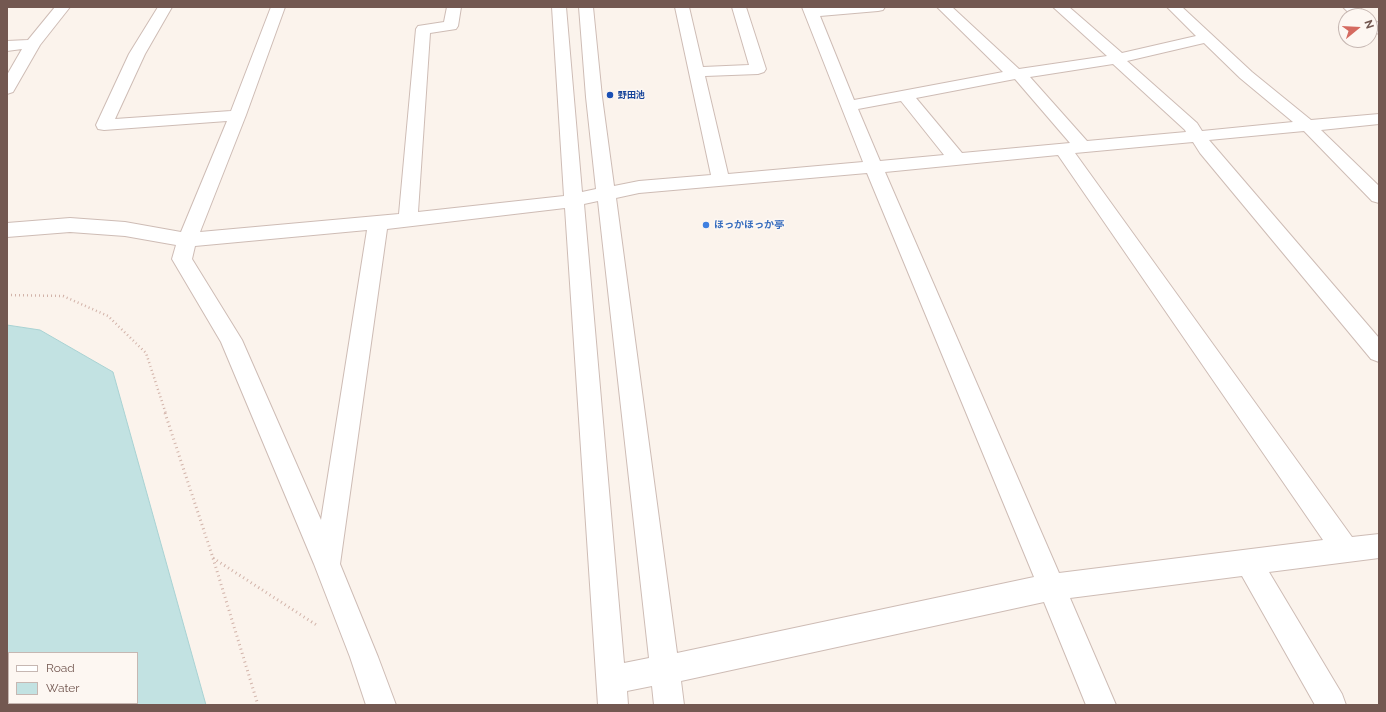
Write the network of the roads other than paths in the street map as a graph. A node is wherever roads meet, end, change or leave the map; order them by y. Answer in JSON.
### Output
{"nodes":[{"id":1,"x":63,"y":7,"type":"edge"},
{"id":2,"x":165,"y":7,"type":"edge"},
{"id":3,"x":278,"y":7,"type":"edge"},
{"id":4,"x":454,"y":7,"type":"edge"},
{"id":5,"x":560,"y":7,"type":"edge"},
{"id":6,"x":586,"y":7,"type":"edge"},
{"id":7,"x":682,"y":7,"type":"edge"},
{"id":8,"x":740,"y":7,"type":"edge"},
{"id":9,"x":878,"y":7,"type":"edge"},
{"id":10,"x":944,"y":7,"type":"edge"},
{"id":11,"x":1060,"y":7,"type":"edge"},
{"id":12,"x":1174,"y":7,"type":"edge"},
{"id":13,"x":810,"y":9,"type":"edge"},
{"id":14,"x":1206,"y":38,"type":"junction"},
{"id":15,"x":34,"y":44,"type":"junction"},
{"id":16,"x":7,"y":46,"type":"edge"},
{"id":17,"x":1117,"y":59,"type":"junction"},
{"id":18,"x":696,"y":72,"type":"junction"},
{"id":19,"x":1017,"y":74,"type":"junction"},
{"id":20,"x":7,"y":89,"type":"edge"},
{"id":21,"x":905,"y":95,"type":"junction"},
{"id":22,"x":848,"y":106,"type":"junction"},
{"id":23,"x":238,"y":115,"type":"junction"},
{"id":24,"x":1379,"y":119,"type":"edge"},
{"id":25,"x":1308,"y":126,"type":"junction"},
{"id":26,"x":1197,"y":135,"type":"junction"},
{"id":27,"x":1072,"y":147,"type":"junction"},
{"id":28,"x":957,"y":159,"type":"junction"},
{"id":29,"x":875,"y":167,"type":"junction"},
{"id":30,"x":721,"y":180,"type":"junction"},
{"id":31,"x":606,"y":193,"type":"junction"},
{"id":32,"x":1379,"y":197,"type":"edge"},
{"id":33,"x":573,"y":200,"type":"junction"},
{"id":34,"x":408,"y":220,"type":"junction"},
{"id":35,"x":378,"y":223,"type":"junction"},
{"id":36,"x":7,"y":230,"type":"edge"},
{"id":37,"x":187,"y":240,"type":"junction"},
{"id":38,"x":1379,"y":354,"type":"edge"},
{"id":39,"x":1379,"y":546,"type":"edge"},
{"id":40,"x":1346,"y":551,"type":"junction"},
{"id":41,"x":1249,"y":563,"type":"junction"},
{"id":42,"x":327,"y":564,"type":"junction"},
{"id":43,"x":1051,"y":587,"type":"junction"},
{"id":44,"x":665,"y":670,"type":"junction"},
{"id":45,"x":611,"y":692,"type":"edge"},
{"id":46,"x":381,"y":705,"type":"edge"},
{"id":47,"x":669,"y":705,"type":"edge"},
{"id":48,"x":1101,"y":705,"type":"edge"},
{"id":49,"x":1332,"y":705,"type":"edge"}],
"edges":[{"from":1,"to":15,"type":"street"},
{"from":2,"to":23,"type":"street"},
{"from":3,"to":23,"type":"street"},
{"from":4,"to":34,"type":"street"},
{"from":5,"to":33,"type":"street"},
{"from":6,"to":31,"type":"street"},
{"from":7,"to":18,"type":"street"},
{"from":8,"to":18,"type":"street"},
{"from":9,"to":13,"type":"street"},
{"from":10,"to":19,"type":"street"},
{"from":11,"to":17,"type":"street"},
{"from":12,"to":14,"type":"street"},
{"from":13,"to":22,"type":"street"},
{"from":14,"to":17,"type":"street"},
{"from":14,"to":25,"type":"street"},
{"from":15,"to":16,"type":"street"},
{"from":15,"to":20,"type":"street"},
{"from":17,"to":19,"type":"street"},
{"from":17,"to":26,"type":"street"},
{"from":18,"to":30,"type":"street"},
{"from":19,"to":21,"type":"street"},
{"from":19,"to":27,"type":"street"},
{"from":21,"to":22,"type":"street"},
{"from":21,"to":28,"type":"street"},
{"from":22,"to":29,"type":"street"},
{"from":23,"to":37,"type":"street"},
{"from":24,"to":25,"type":"street"},
{"from":25,"to":26,"type":"street"},
{"from":25,"to":32,"type":"street"},
{"from":26,"to":27,"type":"street"},
{"from":26,"to":38,"type":"street"},
{"from":27,"to":28,"type":"street"},
{"from":27,"to":40,"type":"street"},
{"from":28,"to":29,"type":"street"},
{"from":29,"to":30,"type":"street"},
{"from":29,"to":43,"type":"street"},
{"from":30,"to":31,"type":"street"},
{"from":31,"to":33,"type":"street"},
{"from":31,"to":44,"type":"street"},
{"from":33,"to":34,"type":"street"},
{"from":33,"to":45,"type":"street"},
{"from":34,"to":35,"type":"street"},
{"from":35,"to":37,"type":"street"},
{"from":35,"to":42,"type":"street"},
{"from":36,"to":37,"type":"street"},
{"from":37,"to":42,"type":"street"},
{"from":39,"to":40,"type":"street"},
{"from":40,"to":41,"type":"street"},
{"from":41,"to":43,"type":"street"},
{"from":41,"to":49,"type":"street"},
{"from":42,"to":46,"type":"street"},
{"from":43,"to":44,"type":"street"},
{"from":43,"to":48,"type":"street"},
{"from":44,"to":45,"type":"street"},
{"from":44,"to":47,"type":"street"}]}
